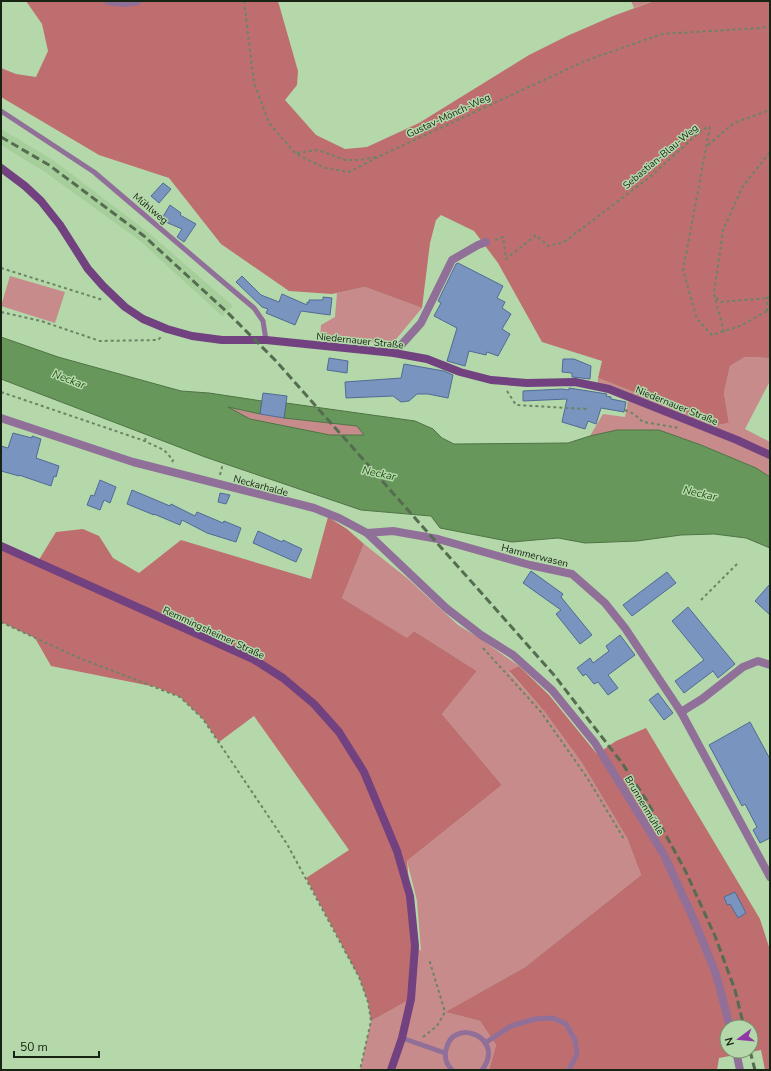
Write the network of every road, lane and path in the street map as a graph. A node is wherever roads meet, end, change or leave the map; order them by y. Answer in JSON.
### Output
{"nodes":[{"id":1,"x":108,"y":1,"type":"edge"},
{"id":2,"x":137,"y":1,"type":"edge"},
{"id":3,"x":244,"y":1,"type":"edge"},
{"id":4,"x":770,"y":26,"type":"edge"},
{"id":5,"x":770,"y":110,"type":"edge"},
{"id":6,"x":1,"y":111,"type":"edge"},
{"id":7,"x":707,"y":145,"type":"junction"},
{"id":8,"x":770,"y":152,"type":"edge"},
{"id":9,"x":296,"y":154,"type":"junction"},
{"id":10,"x":380,"y":156,"type":"junction"},
{"id":11,"x":1,"y":168,"type":"edge"},
{"id":12,"x":486,"y":242,"type":"joint"},
{"id":13,"x":1,"y":268,"type":"edge"},
{"id":14,"x":770,"y":296,"type":"edge"},
{"id":15,"x":715,"y":298,"type":"junction"},
{"id":16,"x":767,"y":298,"type":"junction"},
{"id":17,"x":103,"y":300,"type":"dead end"},
{"id":18,"x":769,"y":311,"type":"edge"},
{"id":19,"x":1,"y":312,"type":"edge"},
{"id":20,"x":167,"y":329,"type":"junction"},
{"id":21,"x":724,"y":332,"type":"junction"},
{"id":22,"x":266,"y":340,"type":"junction"},
{"id":23,"x":394,"y":353,"type":"junction"},
{"id":24,"x":491,"y":380,"type":"junction"},
{"id":25,"x":1,"y":392,"type":"edge"},
{"id":26,"x":588,"y":406,"type":"dead end"},
{"id":27,"x":1,"y":418,"type":"edge"},
{"id":28,"x":146,"y":436,"type":"dead end"},
{"id":29,"x":145,"y":441,"type":"junction"},
{"id":30,"x":770,"y":455,"type":"edge"},
{"id":31,"x":169,"y":472,"type":"junction"},
{"id":32,"x":367,"y":533,"type":"junction"},
{"id":33,"x":1,"y":546,"type":"edge"},
{"id":34,"x":738,"y":563,"type":"dead end"},
{"id":35,"x":701,"y":600,"type":"dead end"},
{"id":36,"x":1,"y":622,"type":"edge"},
{"id":37,"x":481,"y":635,"type":"joint"},
{"id":38,"x":482,"y":647,"type":"dead end"},
{"id":39,"x":770,"y":665,"type":"edge"},
{"id":40,"x":681,"y":712,"type":"junction"},
{"id":41,"x":624,"y":839,"type":"dead end"},
{"id":42,"x":770,"y":877,"type":"edge"},
{"id":43,"x":429,"y":959,"type":"dead end"},
{"id":44,"x":728,"y":1019,"type":"edge"},
{"id":45,"x":402,"y":1038,"type":"junction"},
{"id":46,"x":415,"y":1042,"type":"junction"},
{"id":47,"x":486,"y":1043,"type":"junction"},
{"id":48,"x":445,"y":1053,"type":"junction"},
{"id":49,"x":737,"y":1059,"type":"edge"},
{"id":50,"x":360,"y":1070,"type":"edge"},
{"id":51,"x":391,"y":1070,"type":"edge"},
{"id":52,"x":452,"y":1070,"type":"edge"},
{"id":53,"x":482,"y":1070,"type":"edge"},
{"id":54,"x":569,"y":1070,"type":"edge"},
{"id":55,"x":739,"y":1070,"type":"edge"}],
"edges":[{"from":1,"to":2,"type":"street"},
{"from":3,"to":9,"type":"path","name":"Gustav-Mönch-Weg"},
{"from":4,"to":10,"type":"path","name":"Gustav-Mönch-Weg"},
{"from":5,"to":7,"type":"path"},
{"from":6,"to":22,"type":"lane","name":"Mühlweg"},
{"from":7,"to":12,"type":"path","name":"Sebastian-Blau-Weg"},
{"from":7,"to":21,"type":"path","name":"Sebastian-Blau-Weg"},
{"from":8,"to":15,"type":"path"},
{"from":9,"to":10,"type":"path"},
{"from":9,"to":10,"type":"path","name":"Gustav-Mönch-Weg"},
{"from":11,"to":20,"type":"main road","name":"Niedernauer Straße"},
{"from":12,"to":23,"type":"street"},
{"from":13,"to":17,"type":"path"},
{"from":14,"to":16,"type":"path"},
{"from":15,"to":16,"type":"path"},
{"from":15,"to":21,"type":"path"},
{"from":16,"to":18,"type":"path"},
{"from":18,"to":21,"type":"path"},
{"from":19,"to":20,"type":"path"},
{"from":20,"to":22,"type":"main road","name":"Niedernauer Straße"},
{"from":22,"to":23,"type":"main road","name":"Niedernauer Straße"},
{"from":23,"to":24,"type":"main road","name":"Niedernauer Straße"},
{"from":24,"to":26,"type":"path"},
{"from":24,"to":30,"type":"main road","name":"Niedernauer Straße"},
{"from":25,"to":29,"type":"path"},
{"from":27,"to":31,"type":"street","name":"Neckarhalde"},
{"from":28,"to":29,"type":"path"},
{"from":29,"to":31,"type":"path"},
{"from":31,"to":32,"type":"street","name":"Neckarhalde"},
{"from":32,"to":37,"type":"street","name":"Neckarhalde"},
{"from":32,"to":40,"type":"street","name":"Hammerwasen"},
{"from":33,"to":45,"type":"main road","name":"Remmingsheimer Straße"},
{"from":34,"to":35,"type":"path"},
{"from":36,"to":50,"type":"path"},
{"from":37,"to":44,"type":"street","name":"Brunnenmühle"},
{"from":38,"to":41,"type":"path"},
{"from":39,"to":40,"type":"street"},
{"from":40,"to":42,"type":"street","name":"Hammerwasen"},
{"from":43,"to":46,"type":"path"},
{"from":45,"to":46,"type":"lane"},
{"from":45,"to":51,"type":"main road","name":"Remmingsheimer Straße"},
{"from":46,"to":48,"type":"lane"},
{"from":47,"to":48,"type":"lane"},
{"from":47,"to":53,"type":"lane"},
{"from":47,"to":54,"type":"lane"},
{"from":48,"to":52,"type":"lane"},
{"from":49,"to":55,"type":"street"}]}
